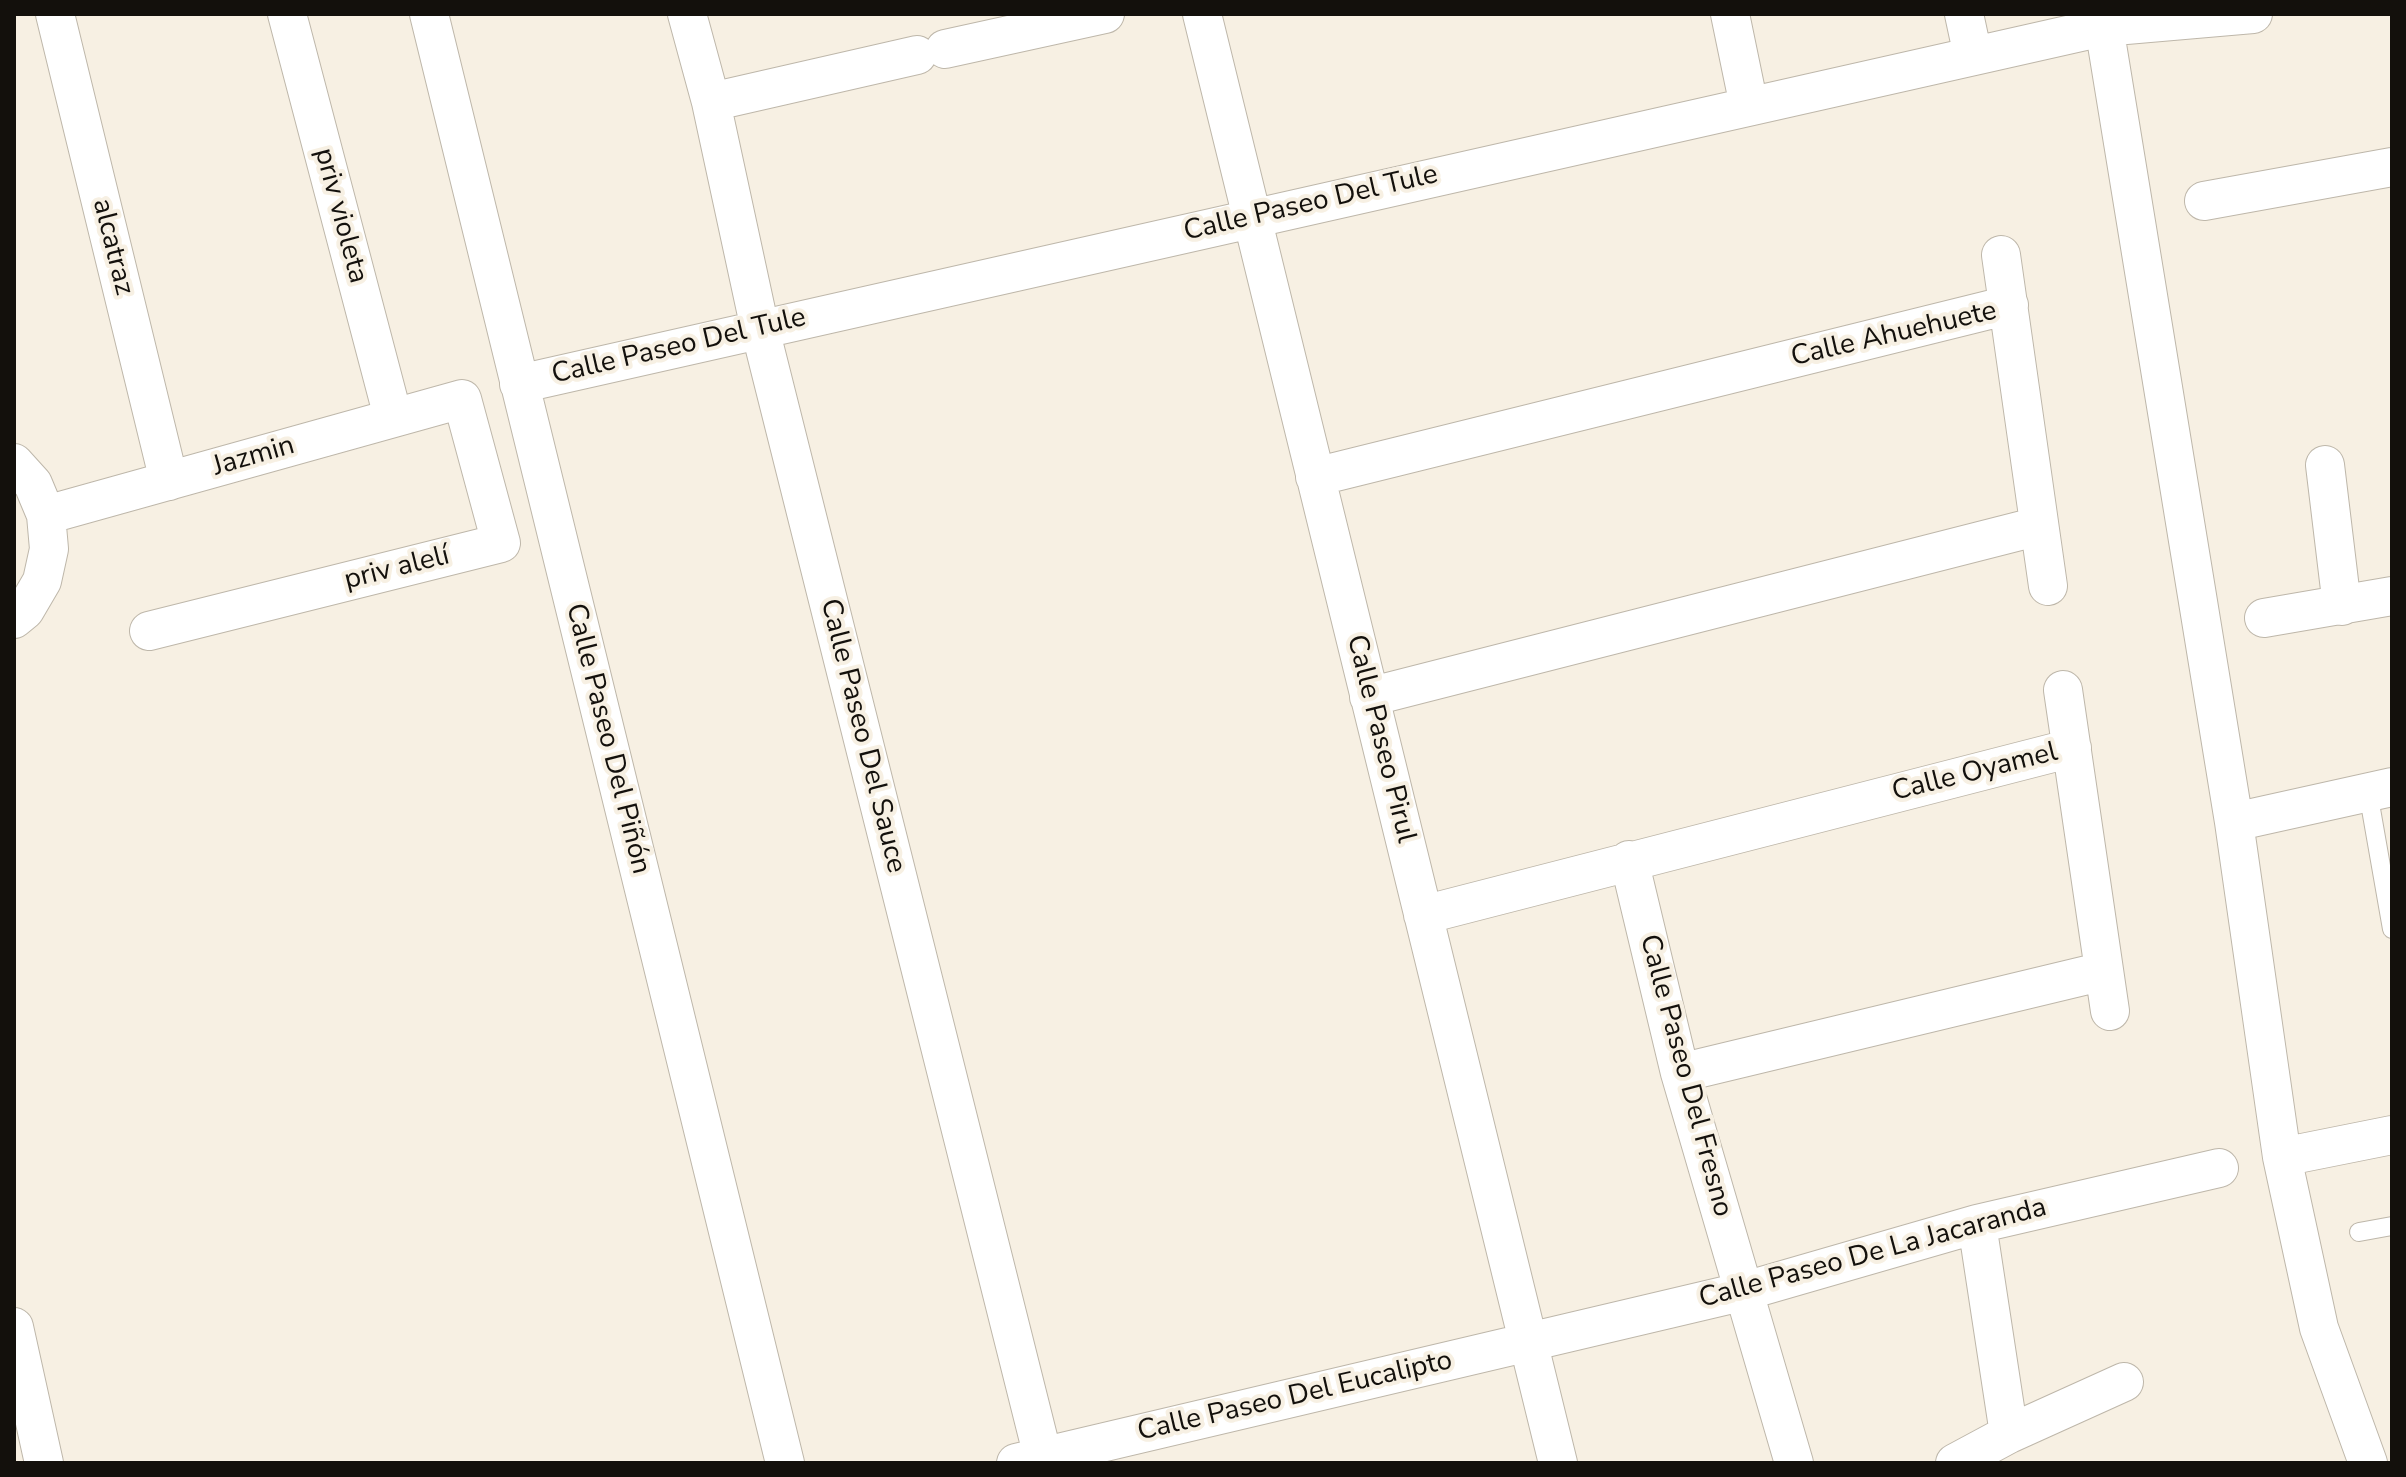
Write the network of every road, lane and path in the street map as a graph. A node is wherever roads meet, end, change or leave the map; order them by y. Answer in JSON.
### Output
{"nodes":[{"id":1,"x":55,"y":14,"type":"edge"},
{"id":2,"x":287,"y":14,"type":"edge"},
{"id":3,"x":429,"y":14,"type":"edge"},
{"id":4,"x":687,"y":14,"type":"edge"},
{"id":5,"x":1105,"y":14,"type":"edge"},
{"id":6,"x":1202,"y":14,"type":"edge"},
{"id":7,"x":1730,"y":14,"type":"edge"},
{"id":8,"x":1964,"y":14,"type":"edge"},
{"id":9,"x":2253,"y":14,"type":"edge"},
{"id":10,"x":2183,"y":17,"type":"edge"},
{"id":11,"x":2102,"y":21,"type":"edge"},
{"id":12,"x":1973,"y":56,"type":"junction"},
{"id":13,"x":711,"y":102,"type":"junction"},
{"id":14,"x":1749,"y":106,"type":"junction"},
{"id":15,"x":2392,"y":167,"type":"edge"},
{"id":16,"x":2204,"y":201,"type":"dead end"},
{"id":17,"x":1251,"y":217,"type":"junction"},
{"id":18,"x":2001,"y":255,"type":"dead end"},
{"id":19,"x":2009,"y":305,"type":"junction"},
{"id":20,"x":760,"y":329,"type":"junction"},
{"id":21,"x":519,"y":384,"type":"junction"},
{"id":22,"x":462,"y":399,"type":"joint"},
{"id":23,"x":393,"y":417,"type":"junction"},
{"id":24,"x":14,"y":463,"type":"edge"},
{"id":25,"x":2325,"y":465,"type":"dead end"},
{"id":26,"x":1315,"y":477,"type":"junction"},
{"id":27,"x":169,"y":481,"type":"junction"},
{"id":28,"x":46,"y":515,"type":"junction"},
{"id":29,"x":2039,"y":526,"type":"junction"},
{"id":30,"x":2048,"y":586,"type":"dead end"},
{"id":31,"x":2392,"y":596,"type":"edge"},
{"id":32,"x":2342,"y":606,"type":"junction"},
{"id":33,"x":2264,"y":618,"type":"dead end"},
{"id":34,"x":14,"y":619,"type":"edge"},
{"id":35,"x":149,"y":631,"type":"dead end"},
{"id":36,"x":2063,"y":690,"type":"dead end"},
{"id":37,"x":1369,"y":697,"type":"junction"},
{"id":38,"x":2072,"y":748,"type":"junction"},
{"id":39,"x":2380,"y":790,"type":"edge"},
{"id":40,"x":2234,"y":822,"type":"junction"},
{"id":41,"x":1629,"y":860,"type":"junction"},
{"id":42,"x":1423,"y":915,"type":"junction"},
{"id":43,"x":2392,"y":929,"type":"edge"},
{"id":44,"x":2104,"y":971,"type":"junction"},
{"id":45,"x":2110,"y":1011,"type":"dead end"},
{"id":46,"x":1680,"y":1073,"type":"junction"},
{"id":47,"x":2392,"y":1135,"type":"edge"},
{"id":48,"x":2282,"y":1157,"type":"junction"},
{"id":49,"x":2219,"y":1168,"type":"dead end"},
{"id":50,"x":1977,"y":1224,"type":"junction"},
{"id":51,"x":2392,"y":1226,"type":"edge"},
{"id":52,"x":2359,"y":1232,"type":"dead end"},
{"id":53,"x":1745,"y":1291,"type":"junction"},
{"id":54,"x":14,"y":1327,"type":"edge"},
{"id":55,"x":1528,"y":1342,"type":"junction"},
{"id":56,"x":2124,"y":1382,"type":"dead end"},
{"id":57,"x":2009,"y":1434,"type":"junction"},
{"id":58,"x":1029,"y":1460,"type":"edge"},
{"id":59,"x":44,"y":1463,"type":"edge"},
{"id":60,"x":785,"y":1463,"type":"edge"},
{"id":61,"x":1558,"y":1463,"type":"edge"},
{"id":62,"x":1794,"y":1463,"type":"edge"},
{"id":63,"x":1955,"y":1463,"type":"edge"},
{"id":64,"x":2368,"y":1463,"type":"edge"}],
"edges":[{"from":1,"to":27,"type":"street","name":"alcatraz"},
{"from":2,"to":23,"type":"street","name":"priv violeta"},
{"from":3,"to":21,"type":"street","name":"Calle Paseo Del Piñón"},
{"from":4,"to":13,"type":"street","name":"Calle Paseo Del Sauce"},
{"from":5,"to":13,"type":"street"},
{"from":6,"to":17,"type":"street","name":"Calle Paseo Pirul"},
{"from":7,"to":14,"type":"street"},
{"from":8,"to":12,"type":"street"},
{"from":9,"to":10,"type":"street","name":"Calle Paseo Del Tule"},
{"from":10,"to":11,"type":"street","name":"Calle Paseo Del Tule"},
{"from":11,"to":12,"type":"street","name":"Calle Paseo Del Tule"},
{"from":11,"to":40,"type":"street"},
{"from":12,"to":14,"type":"street","name":"Calle Paseo Del Tule"},
{"from":13,"to":20,"type":"street","name":"Calle Paseo Del Sauce"},
{"from":14,"to":17,"type":"street","name":"Calle Paseo Del Tule"},
{"from":15,"to":16,"type":"street"},
{"from":17,"to":20,"type":"street","name":"Calle Paseo Del Tule"},
{"from":17,"to":26,"type":"street","name":"Calle Paseo Pirul"},
{"from":18,"to":19,"type":"street"},
{"from":19,"to":26,"type":"street","name":"Calle Ahuehuete"},
{"from":19,"to":29,"type":"street","name":"Calle Ahuehuete"},
{"from":20,"to":21,"type":"street","name":"Calle Paseo Del Tule"},
{"from":20,"to":58,"type":"street","name":"Calle Paseo Del Sauce"},
{"from":21,"to":60,"type":"street","name":"Calle Paseo Del Piñón"},
{"from":22,"to":23,"type":"street","name":"Jazmin"},
{"from":22,"to":35,"type":"street","name":"priv alelí"},
{"from":23,"to":27,"type":"street","name":"Jazmin"},
{"from":24,"to":28,"type":"street"},
{"from":25,"to":32,"type":"street"},
{"from":26,"to":37,"type":"street","name":"Calle Paseo Pirul"},
{"from":27,"to":28,"type":"street","name":"Jazmin"},
{"from":28,"to":34,"type":"street"},
{"from":29,"to":30,"type":"street","name":"Calle Ahuehuete"},
{"from":29,"to":37,"type":"street"},
{"from":31,"to":32,"type":"street"},
{"from":32,"to":33,"type":"street"},
{"from":36,"to":38,"type":"street"},
{"from":37,"to":42,"type":"street","name":"Calle Paseo Pirul"},
{"from":38,"to":41,"type":"street","name":"Calle Oyamel"},
{"from":38,"to":44,"type":"street","name":"Calle Oyamel"},
{"from":39,"to":40,"type":"street"},
{"from":39,"to":43,"type":"lane"},
{"from":40,"to":48,"type":"street"},
{"from":41,"to":42,"type":"street","name":"Calle Oyamel"},
{"from":41,"to":46,"type":"street","name":"Calle Paseo Del Fresno"},
{"from":42,"to":55,"type":"street","name":"Calle Paseo Pirul"},
{"from":44,"to":45,"type":"street","name":"Calle Oyamel"},
{"from":44,"to":46,"type":"street"},
{"from":46,"to":53,"type":"street","name":"Calle Paseo Del Fresno"},
{"from":47,"to":48,"type":"street"},
{"from":48,"to":64,"type":"street"},
{"from":49,"to":50,"type":"street","name":"Calle Paseo De La Jacaranda"},
{"from":50,"to":53,"type":"street","name":"Calle Paseo De La Jacaranda"},
{"from":50,"to":57,"type":"street"},
{"from":51,"to":52,"type":"lane"},
{"from":53,"to":55,"type":"street","name":"Calle Paseo De La Jacaranda"},
{"from":53,"to":62,"type":"street","name":"Calle Paseo Del Fresno"},
{"from":54,"to":59,"type":"street"},
{"from":55,"to":58,"type":"street","name":"Calle Paseo Del Eucalipto"},
{"from":55,"to":61,"type":"street","name":"Calle Paseo Pirul"},
{"from":56,"to":57,"type":"street"},
{"from":57,"to":63,"type":"street"}]}
